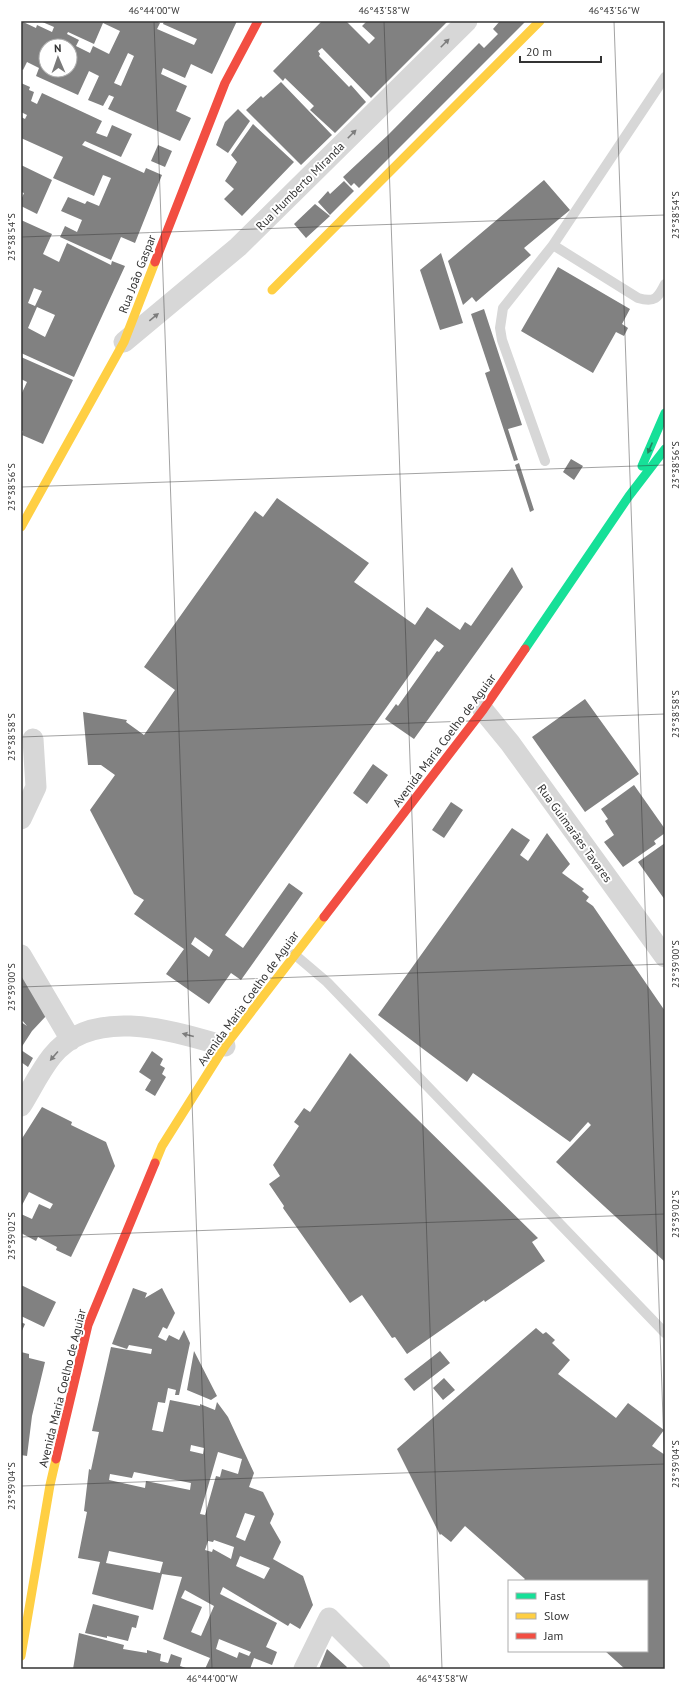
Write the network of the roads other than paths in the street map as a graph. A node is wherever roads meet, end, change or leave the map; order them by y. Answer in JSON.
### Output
{"nodes":[{"id":1,"x":258,"y":21,"type":"edge"},
{"id":2,"x":467,"y":21,"type":"edge"},
{"id":3,"x":540,"y":21,"type":"edge"},
{"id":4,"x":665,"y":77,"type":"edge"},
{"id":5,"x":553,"y":245,"type":"junction"},
{"id":6,"x":665,"y":284,"type":"edge"},
{"id":7,"x":272,"y":290,"type":"dead end"},
{"id":8,"x":124,"y":342,"type":"junction"},
{"id":9,"x":665,"y":413,"type":"edge"},
{"id":10,"x":665,"y":449,"type":"edge"},
{"id":11,"x":545,"y":461,"type":"dead end"},
{"id":12,"x":629,"y":496,"type":"junction"},
{"id":13,"x":21,"y":527,"type":"edge"},
{"id":14,"x":484,"y":710,"type":"junction"},
{"id":15,"x":33,"y":739,"type":"dead end"},
{"id":16,"x":21,"y":819,"type":"edge"},
{"id":17,"x":294,"y":954,"type":"junction"},
{"id":18,"x":21,"y":955,"type":"edge"},
{"id":19,"x":665,"y":957,"type":"edge"},
{"id":20,"x":71,"y":1040,"type":"junction"},
{"id":21,"x":225,"y":1046,"type":"junction"},
{"id":22,"x":21,"y":1106,"type":"edge"},
{"id":23,"x":665,"y":1333,"type":"edge"},
{"id":24,"x":21,"y":1656,"type":"edge"},
{"id":25,"x":304,"y":1669,"type":"edge"},
{"id":26,"x":380,"y":1669,"type":"edge"}],
"edges":[{"from":1,"to":8,"type":"main road","name":"Rua João Gaspar"},
{"from":8,"to":2,"type":"street","name":"Rua Humberto Miranda","one_way":true},
{"from":3,"to":7,"type":"main road"},
{"from":4,"to":5,"type":"lane"},
{"from":5,"to":6,"type":"lane"},
{"from":5,"to":11,"type":"lane"},
{"from":8,"to":13,"type":"main road","name":"Rua João Gaspar"},
{"from":9,"to":12,"type":"main road","name":"Avenida Maria Coelho de Aguiar","one_way":true},
{"from":10,"to":12,"type":"main road","name":"Avenida Maria Coelho de Aguiar"},
{"from":12,"to":14,"type":"main road","name":"Avenida Maria Coelho de Aguiar"},
{"from":14,"to":17,"type":"main road","name":"Avenida Maria Coelho de Aguiar"},
{"from":14,"to":19,"type":"street","name":"Rua Guimarães Tavares"},
{"from":15,"to":16,"type":"street"},
{"from":17,"to":21,"type":"main road","name":"Avenida Maria Coelho de Aguiar"},
{"from":17,"to":23,"type":"lane"},
{"from":18,"to":20,"type":"street"},
{"from":21,"to":20,"type":"street","one_way":true},
{"from":20,"to":22,"type":"street","one_way":true},
{"from":21,"to":24,"type":"main road","name":"Avenida Maria Coelho de Aguiar"},
{"from":25,"to":26,"type":"street"}]}
